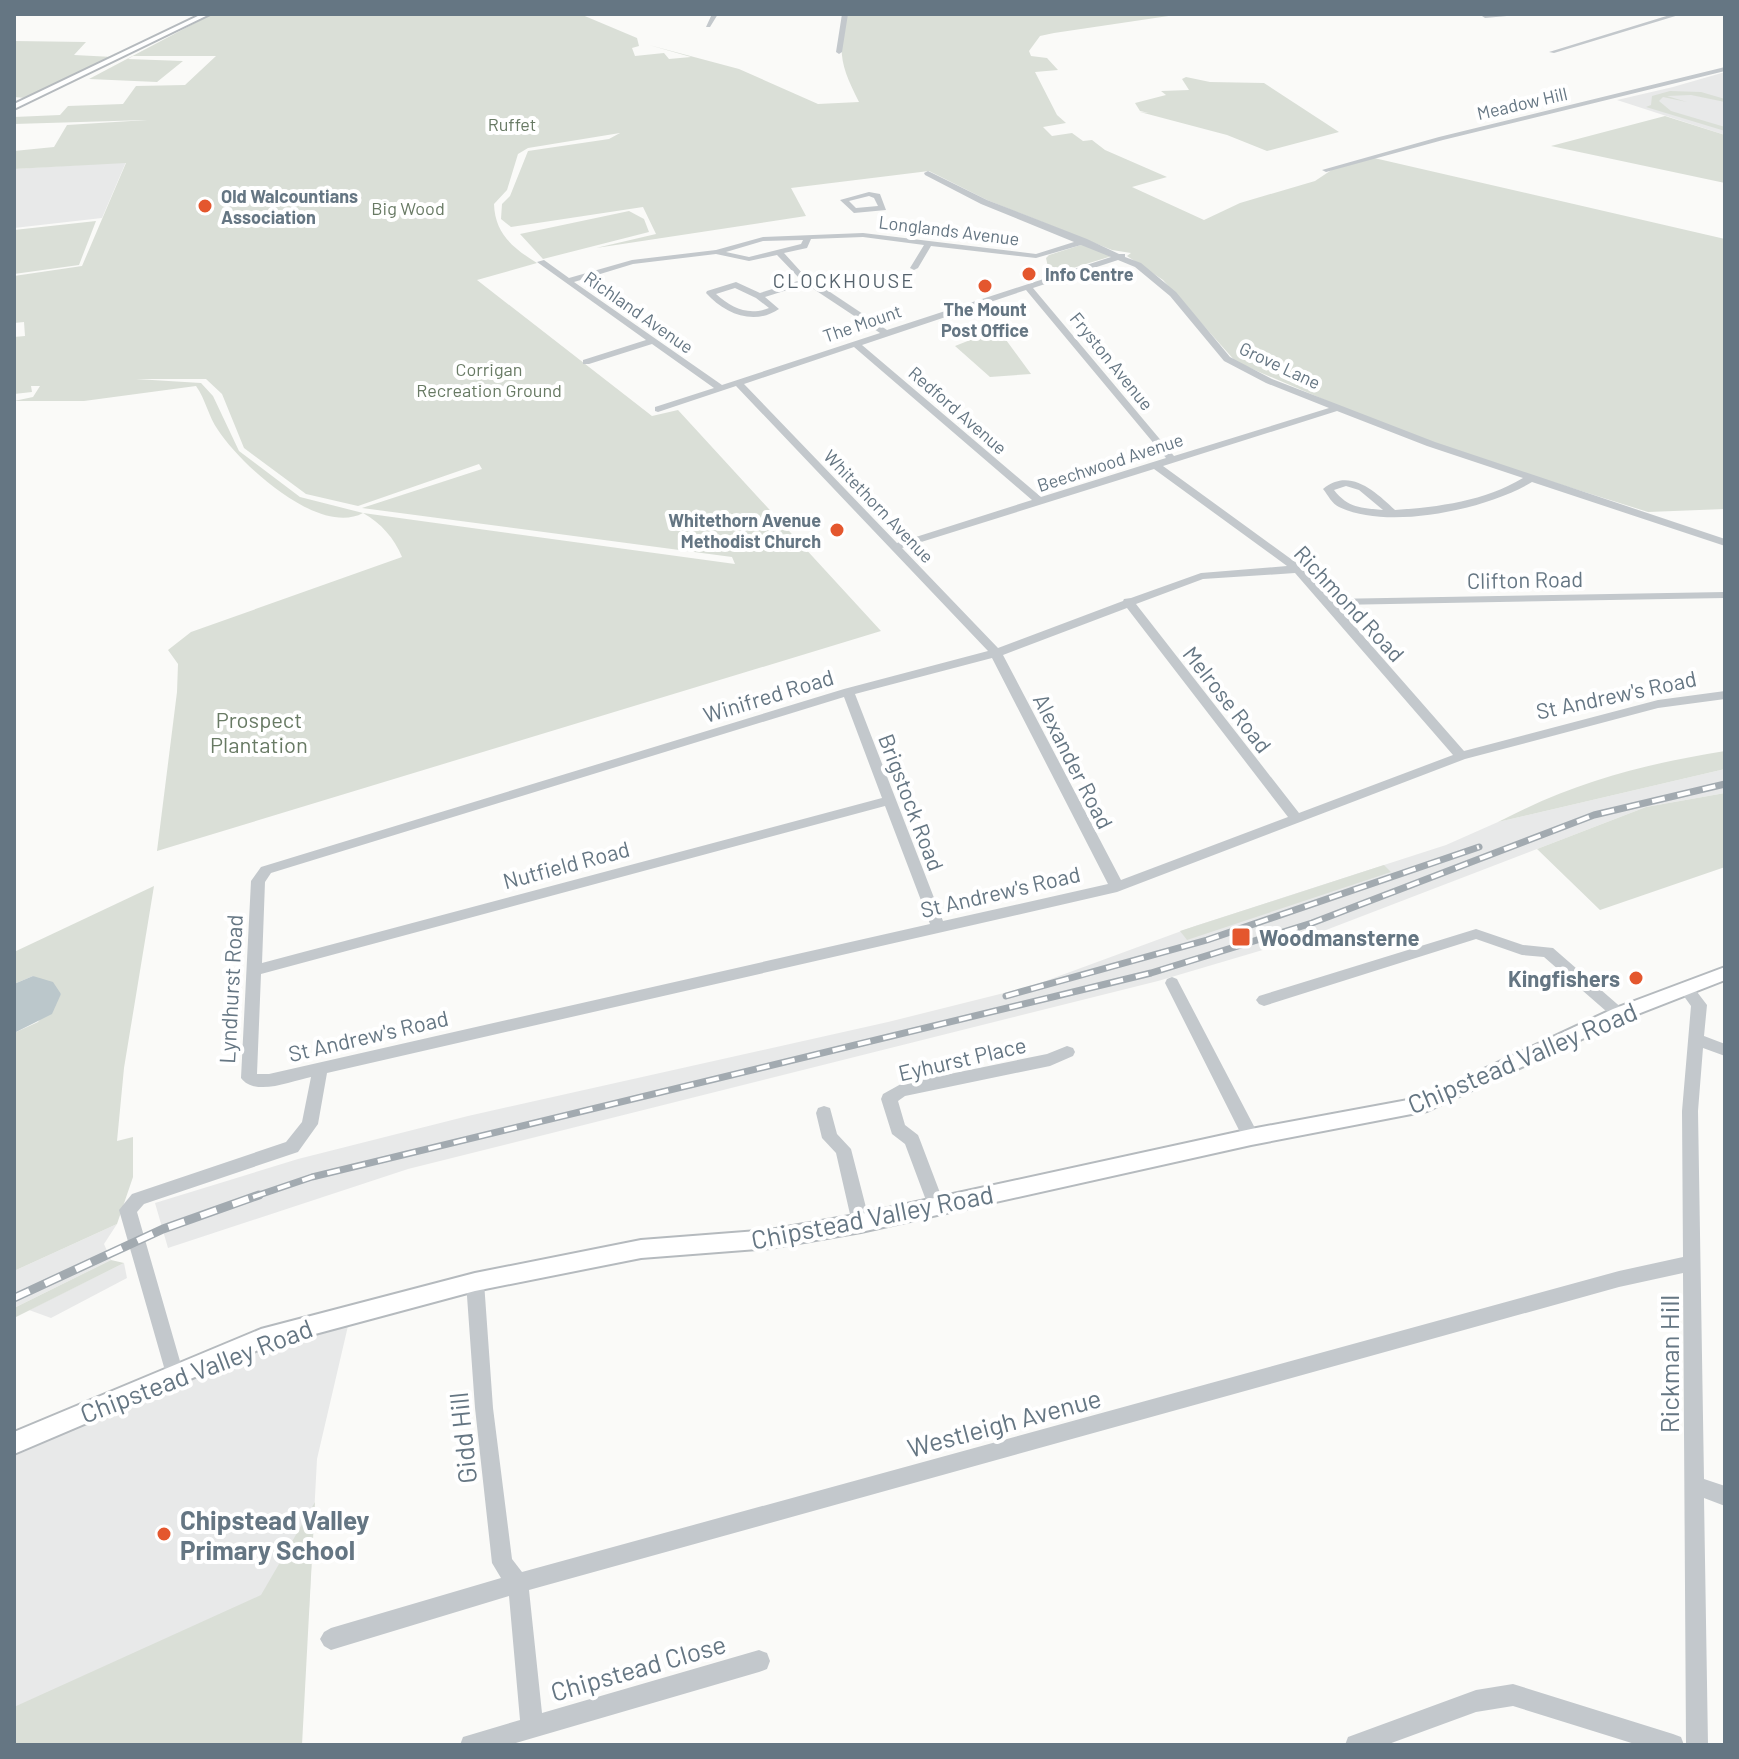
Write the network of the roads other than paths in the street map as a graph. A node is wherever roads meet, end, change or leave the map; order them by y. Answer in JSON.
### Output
{"nodes":[{"id":1,"x":207,"y":14,"type":"edge"},
{"id":2,"x":715,"y":14,"type":"edge"},
{"id":3,"x":845,"y":14,"type":"edge"},
{"id":4,"x":1526,"y":14,"type":"edge"},
{"id":5,"x":1679,"y":14,"type":"edge"},
{"id":6,"x":1485,"y":16,"type":"edge"},
{"id":7,"x":708,"y":26,"type":"dead end"},
{"id":8,"x":839,"y":52,"type":"dead end"},
{"id":9,"x":1552,"y":52,"type":"dead end"},
{"id":10,"x":1725,"y":69,"type":"edge"},
{"id":11,"x":14,"y":107,"type":"edge"},
{"id":12,"x":1326,"y":170,"type":"dead end"},
{"id":13,"x":928,"y":173,"type":"dead end"},
{"id":14,"x":871,"y":218,"type":"dead end"},
{"id":15,"x":863,"y":235,"type":"junction"},
{"id":16,"x":808,"y":237,"type":"junction"},
{"id":17,"x":1084,"y":241,"type":"junction"},
{"id":18,"x":928,"y":244,"type":"junction"},
{"id":19,"x":716,"y":252,"type":"junction"},
{"id":20,"x":780,"y":254,"type":"junction"},
{"id":21,"x":1122,"y":256,"type":"junction"},
{"id":22,"x":541,"y":262,"type":"dead end"},
{"id":23,"x":1045,"y":267,"type":"junction"},
{"id":24,"x":914,"y":268,"type":"dead end"},
{"id":25,"x":567,"y":281,"type":"junction"},
{"id":26,"x":807,"y":281,"type":"junction"},
{"id":27,"x":1027,"y":286,"type":"junction"},
{"id":28,"x":759,"y":296,"type":"junction"},
{"id":29,"x":884,"y":332,"type":"junction"},
{"id":30,"x":652,"y":341,"type":"junction"},
{"id":31,"x":855,"y":343,"type":"junction"},
{"id":32,"x":586,"y":362,"type":"dead end"},
{"id":33,"x":737,"y":382,"type":"junction"},
{"id":34,"x":719,"y":387,"type":"junction"},
{"id":35,"x":1337,"y":408,"type":"junction"},
{"id":36,"x":658,"y":409,"type":"dead end"},
{"id":37,"x":1171,"y":458,"type":"junction"},
{"id":38,"x":1156,"y":465,"type":"junction"},
{"id":39,"x":1531,"y":478,"type":"junction"},
{"id":40,"x":1040,"y":502,"type":"junction"},
{"id":41,"x":1392,"y":513,"type":"junction"},
{"id":42,"x":1725,"y":543,"type":"edge"},
{"id":43,"x":894,"y":547,"type":"junction"},
{"id":44,"x":1298,"y":569,"type":"junction"},
{"id":45,"x":1725,"y":595,"type":"edge"},
{"id":46,"x":1128,"y":601,"type":"junction"},
{"id":47,"x":1326,"y":602,"type":"junction"},
{"id":48,"x":996,"y":653,"type":"junction"},
{"id":49,"x":848,"y":692,"type":"junction"},
{"id":50,"x":1725,"y":695,"type":"edge"},
{"id":51,"x":1461,"y":756,"type":"junction"},
{"id":52,"x":890,"y":800,"type":"junction"},
{"id":53,"x":1297,"y":820,"type":"junction"},
{"id":54,"x":258,"y":881,"type":"joint"},
{"id":55,"x":1117,"y":887,"type":"junction"},
{"id":56,"x":938,"y":927,"type":"junction"},
{"id":57,"x":253,"y":971,"type":"junction"},
{"id":58,"x":1725,"y":973,"type":"edge"},
{"id":59,"x":1172,"y":983,"type":"dead end"},
{"id":60,"x":1686,"y":988,"type":"junction"},
{"id":61,"x":1264,"y":1000,"type":"dead end"},
{"id":62,"x":1619,"y":1014,"type":"junction"},
{"id":63,"x":1698,"y":1040,"type":"junction"},
{"id":64,"x":1725,"y":1050,"type":"edge"},
{"id":65,"x":1067,"y":1052,"type":"dead end"},
{"id":66,"x":320,"y":1069,"type":"junction"},
{"id":67,"x":269,"y":1080,"type":"joint"},
{"id":68,"x":824,"y":1113,"type":"dead end"},
{"id":69,"x":1251,"y":1137,"type":"junction"},
{"id":70,"x":936,"y":1206,"type":"junction"},
{"id":71,"x":861,"y":1223,"type":"junction"},
{"id":72,"x":1693,"y":1263,"type":"junction"},
{"id":73,"x":475,"y":1282,"type":"junction"},
{"id":74,"x":175,"y":1375,"type":"junction"},
{"id":75,"x":14,"y":1443,"type":"edge"},
{"id":76,"x":1694,"y":1485,"type":"junction"},
{"id":77,"x":1725,"y":1496,"type":"edge"},
{"id":78,"x":518,"y":1583,"type":"junction"},
{"id":79,"x":331,"y":1639,"type":"dead end"},
{"id":80,"x":759,"y":1661,"type":"dead end"},
{"id":81,"x":532,"y":1727,"type":"junction"},
{"id":82,"x":471,"y":1745,"type":"edge"},
{"id":83,"x":1356,"y":1745,"type":"edge"},
{"id":84,"x":1673,"y":1745,"type":"edge"},
{"id":85,"x":1697,"y":1745,"type":"edge"}],
"edges":[{"from":1,"to":11,"type":"main road"},
{"from":2,"to":7,"type":"street"},
{"from":3,"to":8,"type":"street"},
{"from":4,"to":6,"type":"street"},
{"from":5,"to":9,"type":"street"},
{"from":10,"to":12,"type":"street","name":"Meadow Hill"},
{"from":13,"to":17,"type":"street","name":"Grove Lane"},
{"from":14,"to":15,"type":"street"},
{"from":15,"to":16,"type":"street","name":"Longlands Avenue"},
{"from":15,"to":18,"type":"street","name":"Longlands Avenue"},
{"from":16,"to":19,"type":"street","name":"Longlands Avenue"},
{"from":16,"to":20,"type":"street","name":"Longlands Avenue"},
{"from":17,"to":21,"type":"street","name":"Grove Lane"},
{"from":17,"to":23,"type":"street","name":"Longlands Avenue"},
{"from":18,"to":23,"type":"street","name":"Longlands Avenue"},
{"from":18,"to":24,"type":"street"},
{"from":19,"to":20,"type":"street","name":"Longlands Avenue"},
{"from":19,"to":25,"type":"street","name":"Longlands Avenue"},
{"from":20,"to":26,"type":"street"},
{"from":21,"to":23,"type":"street","name":"The Mount"},
{"from":21,"to":35,"type":"street","name":"Grove Lane"},
{"from":22,"to":25,"type":"street","name":"Richland Avenue"},
{"from":23,"to":27,"type":"street","name":"The Mount"},
{"from":25,"to":30,"type":"street","name":"Richland Avenue"},
{"from":26,"to":28,"type":"street"},
{"from":26,"to":29,"type":"street"},
{"from":27,"to":29,"type":"street","name":"The Mount"},
{"from":27,"to":37,"type":"street","name":"Fryston Avenue"},
{"from":28,"to":28,"type":"street"},
{"from":29,"to":31,"type":"street","name":"The Mount"},
{"from":30,"to":32,"type":"street"},
{"from":30,"to":34,"type":"street","name":"Richland Avenue"},
{"from":31,"to":33,"type":"street","name":"The Mount"},
{"from":31,"to":40,"type":"street","name":"Redford Avenue"},
{"from":33,"to":34,"type":"street","name":"The Mount"},
{"from":33,"to":43,"type":"street","name":"Whitethorn Avenue"},
{"from":34,"to":36,"type":"street","name":"The Mount"},
{"from":35,"to":37,"type":"street","name":"Beechwood Avenue"},
{"from":35,"to":39,"type":"street","name":"Grove Lane"},
{"from":37,"to":38,"type":"street","name":"Beechwood Avenue"},
{"from":38,"to":40,"type":"street","name":"Beechwood Avenue"},
{"from":38,"to":44,"type":"street","name":"Richmond Road"},
{"from":39,"to":41,"type":"street"},
{"from":39,"to":42,"type":"street","name":"Grove Lane"},
{"from":40,"to":43,"type":"street","name":"Beechwood Avenue"},
{"from":41,"to":41,"type":"street"},
{"from":43,"to":48,"type":"street","name":"Whitethorn Avenue"},
{"from":44,"to":46,"type":"street","name":"Winifred Road"},
{"from":44,"to":47,"type":"street","name":"Richmond Road"},
{"from":45,"to":47,"type":"street","name":"Clifton Road"},
{"from":46,"to":48,"type":"street","name":"Winifred Road"},
{"from":46,"to":53,"type":"street","name":"Melrose Road"},
{"from":47,"to":51,"type":"street","name":"Richmond Road"},
{"from":48,"to":49,"type":"street","name":"Winifred Road"},
{"from":48,"to":55,"type":"street","name":"Alexander Road"},
{"from":49,"to":52,"type":"street","name":"Brigstock Road"},
{"from":49,"to":54,"type":"street","name":"Winifred Road"},
{"from":50,"to":51,"type":"street","name":"St Andrew's Road"},
{"from":51,"to":53,"type":"street","name":"St Andrew's Road"},
{"from":52,"to":56,"type":"street","name":"Brigstock Road"},
{"from":52,"to":57,"type":"street","name":"Nutfield Road"},
{"from":53,"to":55,"type":"street","name":"St Andrew's Road"},
{"from":54,"to":57,"type":"street","name":"Lyndhurst Road"},
{"from":55,"to":56,"type":"street","name":"St Andrew's Road"},
{"from":56,"to":66,"type":"street","name":"St Andrew's Road"},
{"from":57,"to":67,"type":"street","name":"Lyndhurst Road"},
{"from":58,"to":60,"type":"main road","name":"Chipstead Valley Road"},
{"from":59,"to":69,"type":"street"},
{"from":60,"to":62,"type":"main road","name":"Chipstead Valley Road"},
{"from":60,"to":63,"type":"street","name":"Rickman Hill"},
{"from":61,"to":62,"type":"street"},
{"from":62,"to":69,"type":"main road","name":"Chipstead Valley Road"},
{"from":63,"to":64,"type":"street"},
{"from":63,"to":72,"type":"street","name":"Rickman Hill"},
{"from":65,"to":70,"type":"street","name":"Eyhurst Place"},
{"from":66,"to":67,"type":"street","name":"St Andrew's Road"},
{"from":66,"to":74,"type":"street"},
{"from":68,"to":71,"type":"street"},
{"from":69,"to":70,"type":"main road","name":"Chipstead Valley Road"},
{"from":70,"to":71,"type":"main road","name":"Chipstead Valley Road"},
{"from":71,"to":73,"type":"main road","name":"Chipstead Valley Road"},
{"from":72,"to":76,"type":"street","name":"Rickman Hill"},
{"from":72,"to":78,"type":"street","name":"Westleigh Avenue"},
{"from":73,"to":74,"type":"main road","name":"Chipstead Valley Road"},
{"from":73,"to":78,"type":"street","name":"Gidd Hill"},
{"from":74,"to":75,"type":"main road","name":"Chipstead Valley Road"},
{"from":76,"to":77,"type":"street"},
{"from":76,"to":85,"type":"street","name":"Rickman Hill"},
{"from":78,"to":79,"type":"street","name":"Westleigh Avenue"},
{"from":78,"to":81,"type":"street","name":"Chipstead Close"},
{"from":80,"to":81,"type":"street","name":"Chipstead Close"},
{"from":81,"to":82,"type":"street","name":"Chipstead Close"},
{"from":83,"to":84,"type":"street"}]}
